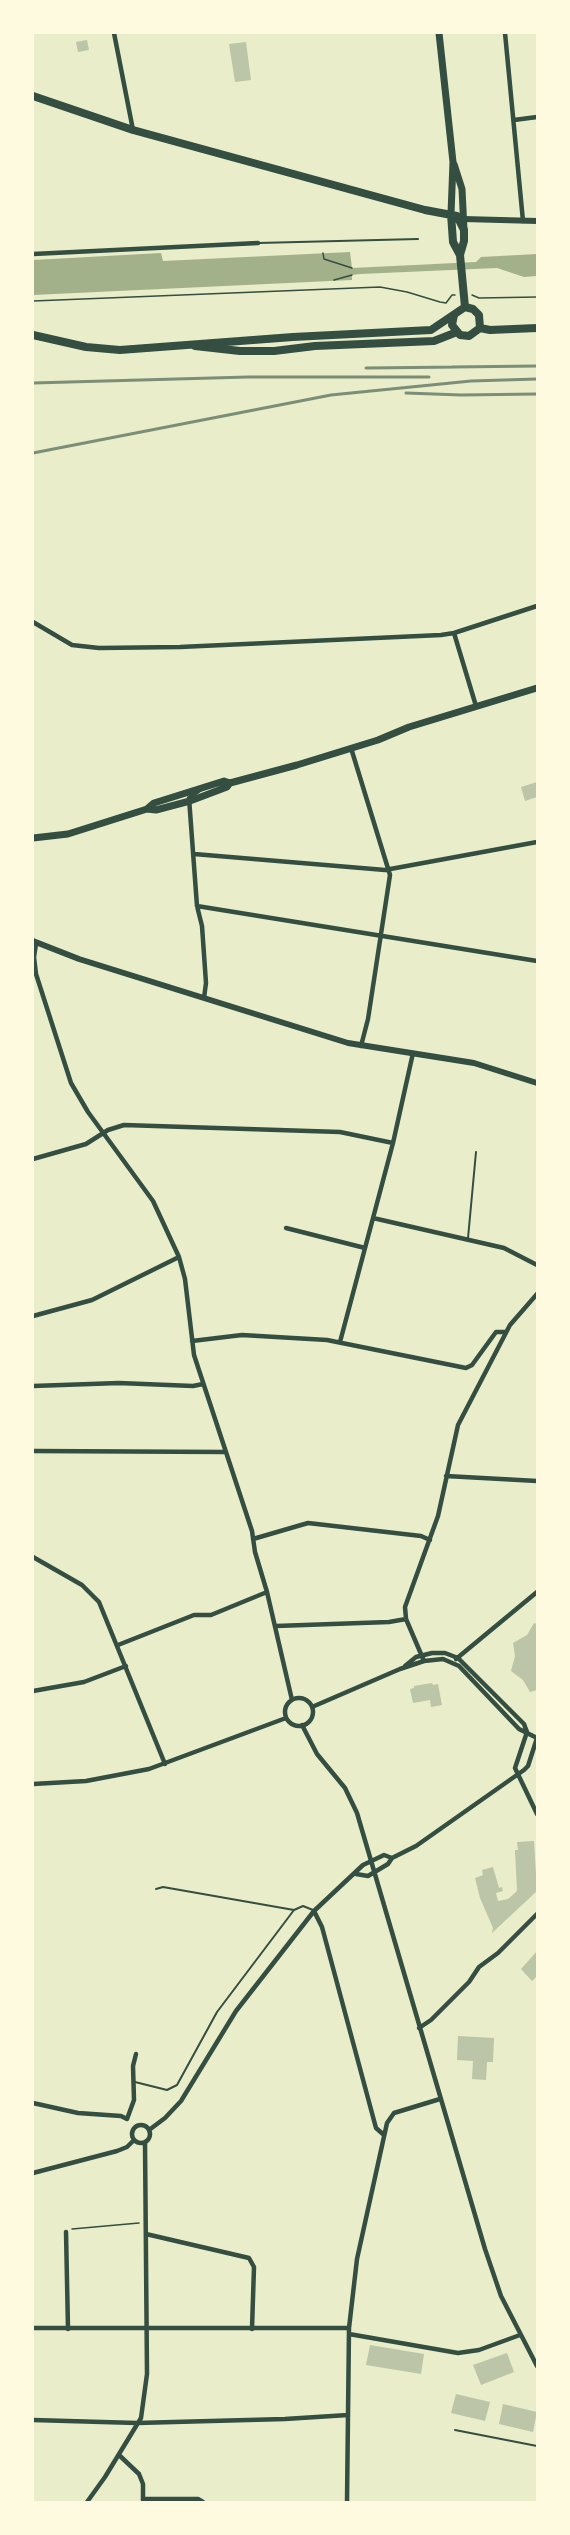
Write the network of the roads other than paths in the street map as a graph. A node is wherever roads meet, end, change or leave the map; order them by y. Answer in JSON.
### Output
{"nodes":[{"id":1,"x":114,"y":33,"type":"edge"},
{"id":2,"x":439,"y":33,"type":"edge"},
{"id":3,"x":505,"y":33,"type":"edge"},
{"id":4,"x":33,"y":96,"type":"edge"},
{"id":5,"x":537,"y":117,"type":"edge"},
{"id":6,"x":514,"y":120,"type":"junction"},
{"id":7,"x":132,"y":130,"type":"junction"},
{"id":8,"x":453,"y":162,"type":"junction"},
{"id":9,"x":451,"y":214,"type":"junction"},
{"id":10,"x":464,"y":219,"type":"junction"},
{"id":11,"x":537,"y":221,"type":"edge"},
{"id":12,"x":523,"y":222,"type":"junction"},
{"id":13,"x":464,"y":230,"type":"junction"},
{"id":14,"x":418,"y":239,"type":"dead end"},
{"id":15,"x":258,"y":243,"type":"joint"},
{"id":16,"x":33,"y":254,"type":"edge"},
{"id":17,"x":460,"y":255,"type":"junction"},
{"id":18,"x":465,"y":307,"type":"junction"},
{"id":19,"x":453,"y":315,"type":"junction"},
{"id":20,"x":480,"y":328,"type":"junction"},
{"id":21,"x":537,"y":328,"type":"edge"},
{"id":22,"x":457,"y":332,"type":"junction"},
{"id":23,"x":33,"y":335,"type":"edge"},
{"id":24,"x":191,"y":346,"type":"junction"},
{"id":25,"x":537,"y":606,"type":"edge"},
{"id":26,"x":33,"y":622,"type":"edge"},
{"id":27,"x":454,"y":633,"type":"junction"},
{"id":28,"x":537,"y":688,"type":"edge"},
{"id":29,"x":476,"y":706,"type":"junction"},
{"id":30,"x":351,"y":748,"type":"junction"},
{"id":31,"x":230,"y":783,"type":"junction"},
{"id":32,"x":201,"y":789,"type":"junction"},
{"id":33,"x":190,"y":801,"type":"junction"},
{"id":34,"x":147,"y":809,"type":"junction"},
{"id":35,"x":33,"y":838,"type":"edge"},
{"id":36,"x":537,"y":842,"type":"edge"},
{"id":37,"x":194,"y":854,"type":"junction"},
{"id":38,"x":389,"y":869,"type":"junction"},
{"id":39,"x":196,"y":906,"type":"junction"},
{"id":40,"x":382,"y":936,"type":"junction"},
{"id":41,"x":35,"y":943,"type":"edge"},
{"id":42,"x":537,"y":961,"type":"edge"},
{"id":43,"x":204,"y":998,"type":"junction"},
{"id":44,"x":361,"y":1046,"type":"junction"},
{"id":45,"x":413,"y":1053,"type":"junction"},
{"id":46,"x":537,"y":1083,"type":"edge"},
{"id":47,"x":103,"y":1132,"type":"junction"},
{"id":48,"x":393,"y":1143,"type":"junction"},
{"id":49,"x":476,"y":1152,"type":"dead end"},
{"id":50,"x":33,"y":1159,"type":"edge"},
{"id":51,"x":373,"y":1218,"type":"junction"},
{"id":52,"x":286,"y":1228,"type":"dead end"},
{"id":53,"x":468,"y":1240,"type":"junction"},
{"id":54,"x":365,"y":1248,"type":"junction"},
{"id":55,"x":179,"y":1257,"type":"junction"},
{"id":56,"x":537,"y":1265,"type":"edge"},
{"id":57,"x":537,"y":1294,"type":"edge"},
{"id":58,"x":33,"y":1316,"type":"edge"},
{"id":59,"x":506,"y":1332,"type":"junction"},
{"id":60,"x":192,"y":1341,"type":"junction"},
{"id":61,"x":340,"y":1342,"type":"junction"},
{"id":62,"x":203,"y":1384,"type":"junction"},
{"id":63,"x":33,"y":1386,"type":"edge"},
{"id":64,"x":33,"y":1451,"type":"edge"},
{"id":65,"x":225,"y":1452,"type":"junction"},
{"id":66,"x":446,"y":1476,"type":"junction"},
{"id":67,"x":537,"y":1481,"type":"edge"},
{"id":68,"x":253,"y":1539,"type":"junction"},
{"id":69,"x":430,"y":1540,"type":"junction"},
{"id":70,"x":33,"y":1557,"type":"edge"},
{"id":71,"x":267,"y":1592,"type":"junction"},
{"id":72,"x":537,"y":1592,"type":"edge"},
{"id":73,"x":406,"y":1619,"type":"junction"},
{"id":74,"x":276,"y":1626,"type":"junction"},
{"id":75,"x":118,"y":1645,"type":"junction"},
{"id":76,"x":422,"y":1655,"type":"junction"},
{"id":77,"x":458,"y":1658,"type":"junction"},
{"id":78,"x":424,"y":1661,"type":"junction"},
{"id":79,"x":453,"y":1662,"type":"junction"},
{"id":80,"x":126,"y":1666,"type":"junction"},
{"id":81,"x":400,"y":1669,"type":"junction"},
{"id":82,"x":33,"y":1691,"type":"edge"},
{"id":83,"x":292,"y":1700,"type":"junction"},
{"id":84,"x":312,"y":1707,"type":"junction"},
{"id":85,"x":286,"y":1718,"type":"junction"},
{"id":86,"x":302,"y":1725,"type":"junction"},
{"id":87,"x":527,"y":1732,"type":"junction"},
{"id":88,"x":537,"y":1738,"type":"edge"},
{"id":89,"x":165,"y":1764,"type":"junction"},
{"id":90,"x":517,"y":1775,"type":"junction"},
{"id":91,"x":33,"y":1784,"type":"edge"},
{"id":92,"x":537,"y":1814,"type":"edge"},
{"id":93,"x":392,"y":1858,"type":"junction"},
{"id":94,"x":371,"y":1861,"type":"junction"},
{"id":95,"x":375,"y":1872,"type":"junction"},
{"id":96,"x":356,"y":1874,"type":"junction"},
{"id":97,"x":156,"y":1889,"type":"dead end"},
{"id":98,"x":294,"y":1910,"type":"junction"},
{"id":99,"x":314,"y":1911,"type":"junction"},
{"id":100,"x":537,"y":1914,"type":"edge"},
{"id":101,"x":419,"y":2028,"type":"junction"},
{"id":102,"x":136,"y":2054,"type":"dead end"},
{"id":103,"x":133,"y":2081,"type":"junction"},
{"id":104,"x":440,"y":2099,"type":"junction"},
{"id":105,"x":33,"y":2103,"type":"edge"},
{"id":106,"x":127,"y":2119,"type":"junction"},
{"id":107,"x":135,"y":2127,"type":"junction"},
{"id":108,"x":149,"y":2130,"type":"junction"},
{"id":109,"x":384,"y":2135,"type":"junction"},
{"id":110,"x":134,"y":2140,"type":"junction"},
{"id":111,"x":145,"y":2142,"type":"junction"},
{"id":112,"x":33,"y":2173,"type":"edge"},
{"id":113,"x":66,"y":2232,"type":"road end"},
{"id":114,"x":146,"y":2234,"type":"junction"},
{"id":115,"x":33,"y":2328,"type":"edge"},
{"id":116,"x":349,"y":2328,"type":"junction"},
{"id":117,"x":68,"y":2329,"type":"junction"},
{"id":118,"x":146,"y":2329,"type":"junction"},
{"id":119,"x":252,"y":2329,"type":"junction"},
{"id":120,"x":349,"y":2334,"type":"junction"},
{"id":121,"x":520,"y":2335,"type":"junction"},
{"id":122,"x":537,"y":2366,"type":"edge"},
{"id":123,"x":348,"y":2415,"type":"junction"},
{"id":124,"x":33,"y":2420,"type":"edge"},
{"id":125,"x":137,"y":2423,"type":"junction"},
{"id":126,"x":455,"y":2430,"type":"dead end"},
{"id":127,"x":537,"y":2446,"type":"edge"},
{"id":128,"x":119,"y":2455,"type":"junction"},
{"id":129,"x":143,"y":2500,"type":"edge"},
{"id":130,"x":87,"y":2502,"type":"edge"},
{"id":131,"x":203,"y":2502,"type":"edge"},
{"id":132,"x":347,"y":2502,"type":"edge"}],
"edges":[{"from":1,"to":7,"type":"street"},
{"from":2,"to":8,"type":"main road"},
{"from":3,"to":6,"type":"street"},
{"from":4,"to":7,"type":"main road"},
{"from":5,"to":6,"type":"street"},
{"from":6,"to":12,"type":"street"},
{"from":7,"to":9,"type":"main road"},
{"from":8,"to":9,"type":"main road"},
{"from":8,"to":10,"type":"main road"},
{"from":9,"to":13,"type":"main road"},
{"from":9,"to":17,"type":"main road"},
{"from":10,"to":12,"type":"street"},
{"from":10,"to":13,"type":"main road"},
{"from":11,"to":12,"type":"street"},
{"from":13,"to":17,"type":"main road"},
{"from":14,"to":15,"type":"lane"},
{"from":15,"to":16,"type":"street"},
{"from":17,"to":18,"type":"main road"},
{"from":18,"to":19,"type":"main road"},
{"from":18,"to":20,"type":"main road"},
{"from":19,"to":22,"type":"main road"},
{"from":19,"to":24,"type":"main road"},
{"from":20,"to":21,"type":"main road"},
{"from":20,"to":22,"type":"main road"},
{"from":22,"to":24,"type":"main road"},
{"from":23,"to":24,"type":"main road"},
{"from":25,"to":27,"type":"street"},
{"from":26,"to":27,"type":"street"},
{"from":27,"to":29,"type":"street"},
{"from":28,"to":29,"type":"main road"},
{"from":29,"to":30,"type":"main road"},
{"from":30,"to":31,"type":"main road"},
{"from":30,"to":38,"type":"street"},
{"from":31,"to":32,"type":"main road"},
{"from":31,"to":33,"type":"main road"},
{"from":32,"to":33,"type":"street"},
{"from":32,"to":34,"type":"main road"},
{"from":33,"to":34,"type":"main road"},
{"from":33,"to":37,"type":"street"},
{"from":34,"to":35,"type":"main road"},
{"from":36,"to":38,"type":"street"},
{"from":37,"to":38,"type":"street"},
{"from":37,"to":39,"type":"street"},
{"from":38,"to":40,"type":"street"},
{"from":39,"to":40,"type":"street"},
{"from":39,"to":43,"type":"street"},
{"from":40,"to":42,"type":"street"},
{"from":40,"to":44,"type":"street"},
{"from":41,"to":43,"type":"street"},
{"from":41,"to":47,"type":"street"},
{"from":43,"to":44,"type":"street"},
{"from":44,"to":45,"type":"street"},
{"from":45,"to":46,"type":"street"},
{"from":45,"to":48,"type":"street"},
{"from":47,"to":48,"type":"street"},
{"from":47,"to":50,"type":"street"},
{"from":47,"to":55,"type":"street"},
{"from":48,"to":51,"type":"street"},
{"from":49,"to":53,"type":"lane"},
{"from":51,"to":53,"type":"street"},
{"from":51,"to":54,"type":"street"},
{"from":52,"to":54,"type":"street"},
{"from":53,"to":56,"type":"street"},
{"from":54,"to":61,"type":"street"},
{"from":55,"to":58,"type":"street"},
{"from":55,"to":60,"type":"street"},
{"from":57,"to":59,"type":"street"},
{"from":59,"to":61,"type":"street"},
{"from":59,"to":66,"type":"street"},
{"from":60,"to":61,"type":"street"},
{"from":60,"to":62,"type":"street"},
{"from":62,"to":63,"type":"street"},
{"from":62,"to":65,"type":"street"},
{"from":64,"to":65,"type":"street"},
{"from":65,"to":68,"type":"street"},
{"from":66,"to":67,"type":"street"},
{"from":66,"to":69,"type":"street"},
{"from":68,"to":69,"type":"street"},
{"from":68,"to":71,"type":"street"},
{"from":69,"to":73,"type":"street"},
{"from":70,"to":75,"type":"street"},
{"from":71,"to":74,"type":"street"},
{"from":71,"to":75,"type":"street"},
{"from":72,"to":77,"type":"street"},
{"from":73,"to":74,"type":"street"},
{"from":73,"to":76,"type":"street"},
{"from":74,"to":83,"type":"street"},
{"from":75,"to":80,"type":"street"},
{"from":76,"to":77,"type":"street"},
{"from":76,"to":78,"type":"street"},
{"from":76,"to":81,"type":"street"},
{"from":77,"to":79,"type":"street"},
{"from":77,"to":87,"type":"street"},
{"from":78,"to":79,"type":"street"},
{"from":78,"to":81,"type":"street"},
{"from":79,"to":87,"type":"street"},
{"from":80,"to":82,"type":"street"},
{"from":80,"to":89,"type":"street"},
{"from":81,"to":84,"type":"street"},
{"from":83,"to":84,"type":"street"},
{"from":83,"to":85,"type":"street"},
{"from":84,"to":86,"type":"street"},
{"from":85,"to":86,"type":"street"},
{"from":85,"to":89,"type":"street"},
{"from":86,"to":94,"type":"street"},
{"from":87,"to":88,"type":"street"},
{"from":87,"to":90,"type":"street"},
{"from":88,"to":90,"type":"street"},
{"from":89,"to":91,"type":"street"},
{"from":90,"to":92,"type":"street"},
{"from":90,"to":93,"type":"street"},
{"from":93,"to":94,"type":"street"},
{"from":93,"to":95,"type":"street"},
{"from":94,"to":95,"type":"street"},
{"from":94,"to":96,"type":"street"},
{"from":95,"to":96,"type":"street"},
{"from":95,"to":101,"type":"street"},
{"from":96,"to":99,"type":"street"},
{"from":97,"to":98,"type":"lane"},
{"from":98,"to":99,"type":"lane"},
{"from":98,"to":103,"type":"lane"},
{"from":99,"to":108,"type":"street"},
{"from":99,"to":109,"type":"street"},
{"from":100,"to":101,"type":"street"},
{"from":101,"to":104,"type":"street"},
{"from":102,"to":103,"type":"street"},
{"from":103,"to":106,"type":"street"},
{"from":104,"to":109,"type":"street"},
{"from":104,"to":121,"type":"street"},
{"from":105,"to":106,"type":"street"},
{"from":106,"to":107,"type":"street"},
{"from":107,"to":108,"type":"street"},
{"from":107,"to":110,"type":"street"},
{"from":108,"to":111,"type":"street"},
{"from":109,"to":116,"type":"street"},
{"from":110,"to":111,"type":"street"},
{"from":110,"to":112,"type":"street"},
{"from":111,"to":114,"type":"street"},
{"from":113,"to":117,"type":"street"},
{"from":114,"to":118,"type":"street"},
{"from":114,"to":119,"type":"street"},
{"from":115,"to":117,"type":"street"},
{"from":116,"to":119,"type":"street"},
{"from":116,"to":120,"type":"street"},
{"from":117,"to":118,"type":"street"},
{"from":118,"to":119,"type":"street"},
{"from":118,"to":125,"type":"street"},
{"from":120,"to":121,"type":"street"},
{"from":120,"to":123,"type":"street"},
{"from":121,"to":122,"type":"street"},
{"from":123,"to":125,"type":"street"},
{"from":123,"to":132,"type":"street"},
{"from":124,"to":125,"type":"street"},
{"from":125,"to":128,"type":"street"},
{"from":126,"to":127,"type":"lane"},
{"from":128,"to":129,"type":"street"},
{"from":128,"to":130,"type":"street"},
{"from":129,"to":131,"type":"street"}]}
